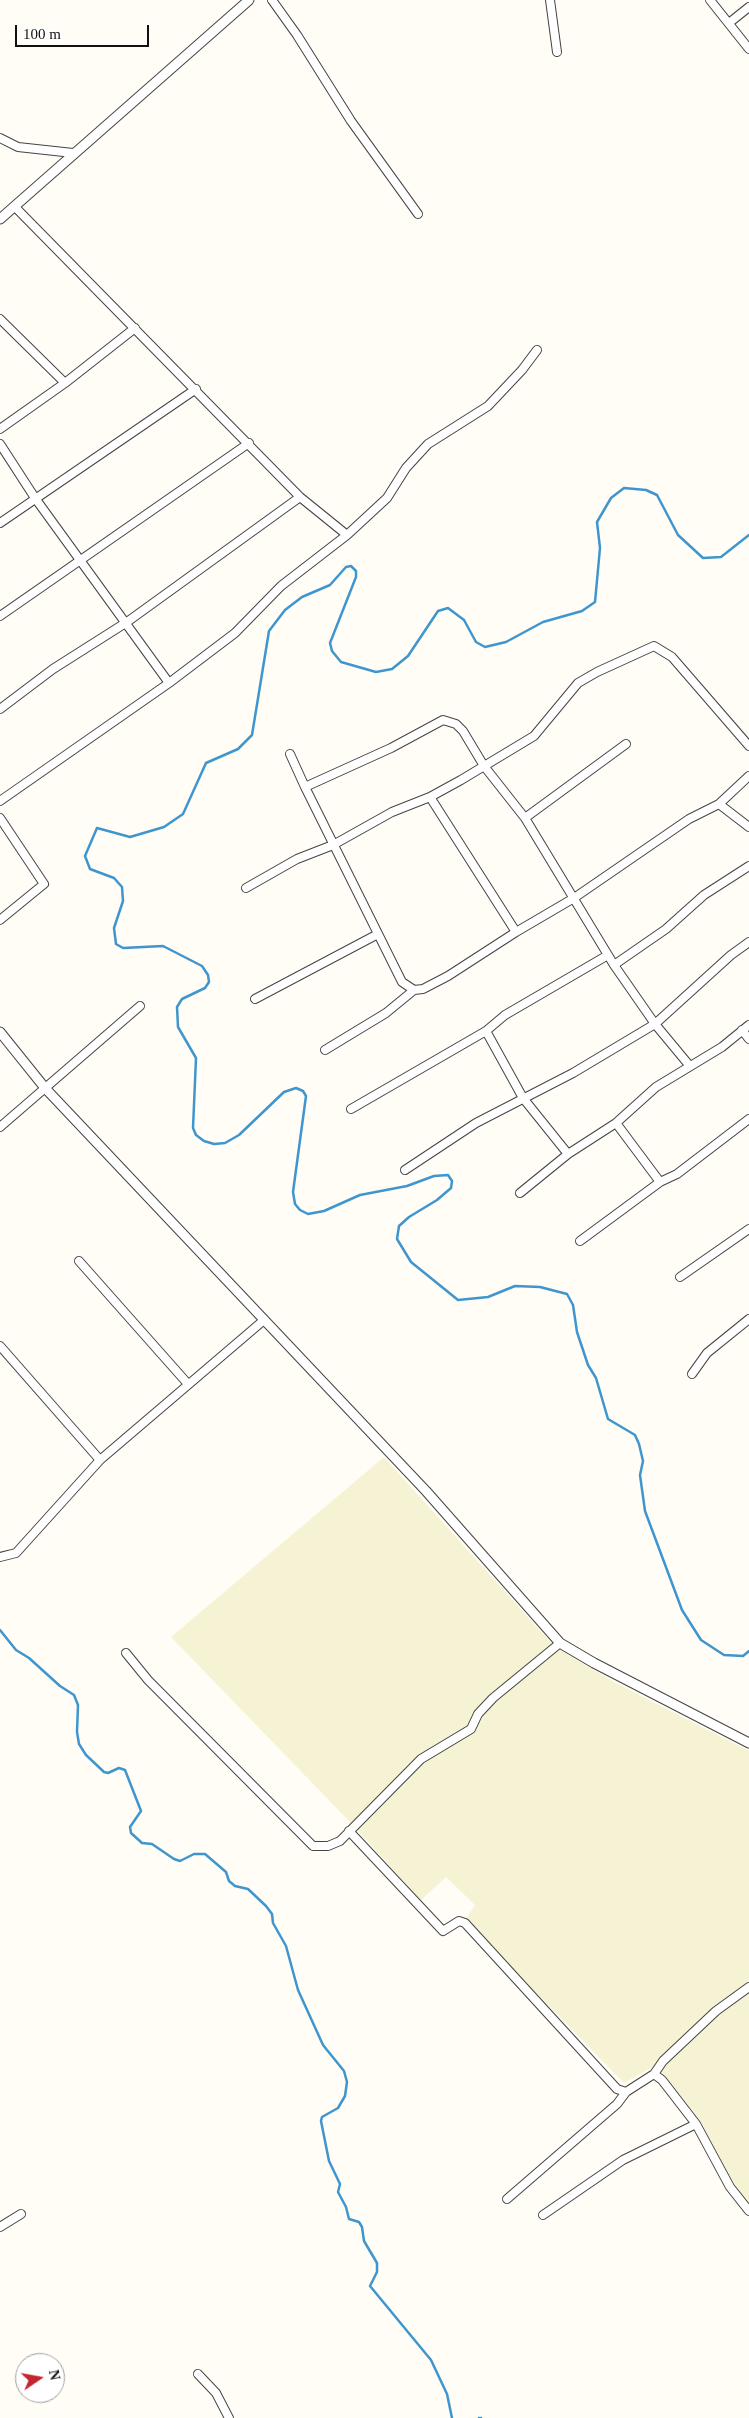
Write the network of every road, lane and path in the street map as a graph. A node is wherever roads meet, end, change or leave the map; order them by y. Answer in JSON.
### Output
{"nodes":[{"id":1,"x":249,"y":0,"type":"edge"},
{"id":2,"x":272,"y":0,"type":"edge"},
{"id":3,"x":550,"y":0,"type":"edge"},
{"id":4,"x":710,"y":0,"type":"edge"},
{"id":5,"x":749,"y":7,"type":"edge"},
{"id":6,"x":729,"y":23,"type":"junction"},
{"id":7,"x":749,"y":49,"type":"edge"},
{"id":8,"x":556,"y":52,"type":"dead end"},
{"id":9,"x":0,"y":138,"type":"edge"},
{"id":10,"x":73,"y":154,"type":"junction"},
{"id":11,"x":15,"y":207,"type":"junction"},
{"id":12,"x":418,"y":214,"type":"dead end"},
{"id":13,"x":0,"y":220,"type":"edge"},
{"id":14,"x":0,"y":319,"type":"edge"},
{"id":15,"x":135,"y":328,"type":"junction"},
{"id":16,"x":537,"y":350,"type":"dead end"},
{"id":17,"x":65,"y":383,"type":"junction"},
{"id":18,"x":196,"y":389,"type":"junction"},
{"id":19,"x":0,"y":429,"type":"edge"},
{"id":20,"x":249,"y":443,"type":"junction"},
{"id":21,"x":0,"y":444,"type":"edge"},
{"id":22,"x":300,"y":497,"type":"junction"},
{"id":23,"x":35,"y":498,"type":"junction"},
{"id":24,"x":0,"y":523,"type":"edge"},
{"id":25,"x":347,"y":535,"type":"junction"},
{"id":26,"x":80,"y":559,"type":"junction"},
{"id":27,"x":0,"y":616,"type":"edge"},
{"id":28,"x":127,"y":622,"type":"junction"},
{"id":29,"x":169,"y":682,"type":"junction"},
{"id":30,"x":0,"y":709,"type":"edge"},
{"id":31,"x":626,"y":744,"type":"dead end"},
{"id":32,"x":749,"y":746,"type":"edge"},
{"id":33,"x":290,"y":754,"type":"dead end"},
{"id":34,"x":484,"y":766,"type":"junction"},
{"id":35,"x":749,"y":776,"type":"edge"},
{"id":36,"x":305,"y":788,"type":"junction"},
{"id":37,"x":430,"y":797,"type":"junction"},
{"id":38,"x":0,"y":801,"type":"edge"},
{"id":39,"x":719,"y":804,"type":"junction"},
{"id":40,"x":0,"y":818,"type":"edge"},
{"id":41,"x":525,"y":818,"type":"junction"},
{"id":42,"x":749,"y":828,"type":"edge"},
{"id":43,"x":333,"y":845,"type":"junction"},
{"id":44,"x":749,"y":866,"type":"edge"},
{"id":45,"x":246,"y":888,"type":"dead end"},
{"id":46,"x":574,"y":898,"type":"junction"},
{"id":47,"x":0,"y":920,"type":"edge"},
{"id":48,"x":516,"y":932,"type":"junction"},
{"id":49,"x":378,"y":934,"type":"junction"},
{"id":50,"x":749,"y":942,"type":"edge"},
{"id":51,"x":608,"y":955,"type":"junction"},
{"id":52,"x":614,"y":965,"type":"junction"},
{"id":53,"x":414,"y":990,"type":"junction"},
{"id":54,"x":255,"y":999,"type":"dead end"},
{"id":55,"x":140,"y":1006,"type":"dead end"},
{"id":56,"x":655,"y":1024,"type":"junction"},
{"id":57,"x":746,"y":1028,"type":"edge"},
{"id":58,"x":486,"y":1031,"type":"junction"},
{"id":59,"x":0,"y":1032,"type":"edge"},
{"id":60,"x":749,"y":1039,"type":"edge"},
{"id":61,"x":325,"y":1050,"type":"dead end"},
{"id":62,"x":689,"y":1065,"type":"junction"},
{"id":63,"x":45,"y":1088,"type":"junction"},
{"id":64,"x":523,"y":1098,"type":"junction"},
{"id":65,"x":351,"y":1109,"type":"dead end"},
{"id":66,"x":749,"y":1119,"type":"edge"},
{"id":67,"x":616,"y":1123,"type":"junction"},
{"id":68,"x":0,"y":1127,"type":"edge"},
{"id":69,"x":568,"y":1154,"type":"junction"},
{"id":70,"x":405,"y":1170,"type":"dead end"},
{"id":71,"x":660,"y":1182,"type":"junction"},
{"id":72,"x":520,"y":1193,"type":"dead end"},
{"id":73,"x":749,"y":1229,"type":"edge"},
{"id":74,"x":580,"y":1241,"type":"dead end"},
{"id":75,"x":79,"y":1261,"type":"dead end"},
{"id":76,"x":680,"y":1278,"type":"dead end"},
{"id":77,"x":749,"y":1319,"type":"edge"},
{"id":78,"x":264,"y":1320,"type":"junction"},
{"id":79,"x":0,"y":1346,"type":"edge"},
{"id":80,"x":692,"y":1374,"type":"dead end"},
{"id":81,"x":188,"y":1384,"type":"junction"},
{"id":82,"x":100,"y":1460,"type":"junction"},
{"id":83,"x":0,"y":1557,"type":"edge"},
{"id":84,"x":560,"y":1643,"type":"junction"},
{"id":85,"x":126,"y":1653,"type":"dead end"},
{"id":86,"x":749,"y":1743,"type":"edge"},
{"id":87,"x":349,"y":1831,"type":"junction"},
{"id":88,"x":749,"y":1987,"type":"edge"},
{"id":89,"x":654,"y":2074,"type":"junction"},
{"id":90,"x":626,"y":2092,"type":"junction"},
{"id":91,"x":696,"y":2124,"type":"junction"},
{"id":92,"x":507,"y":2199,"type":"dead end"},
{"id":93,"x":749,"y":2211,"type":"edge"},
{"id":94,"x":21,"y":2214,"type":"dead end"},
{"id":95,"x":543,"y":2215,"type":"dead end"},
{"id":96,"x":0,"y":2227,"type":"edge"},
{"id":97,"x":198,"y":2374,"type":"dead end"},
{"id":98,"x":229,"y":2418,"type":"edge"}],
"edges":[{"from":1,"to":10,"type":"street"},
{"from":2,"to":12,"type":"street"},
{"from":3,"to":8,"type":"street"},
{"from":4,"to":6,"type":"street"},
{"from":5,"to":6,"type":"street"},
{"from":6,"to":7,"type":"street"},
{"from":9,"to":10,"type":"street"},
{"from":10,"to":11,"type":"street"},
{"from":11,"to":13,"type":"street"},
{"from":11,"to":15,"type":"street"},
{"from":14,"to":17,"type":"street"},
{"from":15,"to":17,"type":"street"},
{"from":15,"to":18,"type":"street"},
{"from":16,"to":25,"type":"street"},
{"from":17,"to":19,"type":"street"},
{"from":18,"to":20,"type":"street"},
{"from":18,"to":23,"type":"street"},
{"from":20,"to":22,"type":"street"},
{"from":20,"to":26,"type":"street"},
{"from":21,"to":23,"type":"street"},
{"from":22,"to":25,"type":"street"},
{"from":22,"to":28,"type":"street"},
{"from":23,"to":24,"type":"street"},
{"from":23,"to":26,"type":"street"},
{"from":25,"to":29,"type":"street"},
{"from":26,"to":27,"type":"street"},
{"from":26,"to":28,"type":"street"},
{"from":28,"to":29,"type":"street"},
{"from":28,"to":30,"type":"street"},
{"from":29,"to":38,"type":"street"},
{"from":31,"to":41,"type":"street"},
{"from":32,"to":34,"type":"street"},
{"from":33,"to":36,"type":"street"},
{"from":34,"to":36,"type":"street"},
{"from":34,"to":37,"type":"street"},
{"from":34,"to":41,"type":"street"},
{"from":35,"to":39,"type":"street"},
{"from":36,"to":43,"type":"street"},
{"from":37,"to":43,"type":"street"},
{"from":37,"to":48,"type":"street"},
{"from":39,"to":42,"type":"street"},
{"from":39,"to":46,"type":"street"},
{"from":40,"to":47,"type":"street"},
{"from":41,"to":46,"type":"street"},
{"from":43,"to":45,"type":"street"},
{"from":43,"to":49,"type":"street"},
{"from":44,"to":52,"type":"street"},
{"from":46,"to":48,"type":"street"},
{"from":46,"to":51,"type":"street"},
{"from":48,"to":53,"type":"street"},
{"from":49,"to":53,"type":"street"},
{"from":49,"to":54,"type":"street"},
{"from":50,"to":56,"type":"street"},
{"from":51,"to":52,"type":"street"},
{"from":51,"to":58,"type":"street"},
{"from":52,"to":56,"type":"street"},
{"from":53,"to":61,"type":"street"},
{"from":55,"to":63,"type":"street"},
{"from":56,"to":62,"type":"street"},
{"from":56,"to":64,"type":"street"},
{"from":57,"to":60,"type":"street"},
{"from":57,"to":62,"type":"street"},
{"from":58,"to":64,"type":"street"},
{"from":58,"to":65,"type":"street"},
{"from":59,"to":63,"type":"street"},
{"from":62,"to":67,"type":"street"},
{"from":63,"to":68,"type":"street"},
{"from":63,"to":78,"type":"street"},
{"from":64,"to":69,"type":"street"},
{"from":64,"to":70,"type":"street"},
{"from":66,"to":71,"type":"street"},
{"from":67,"to":69,"type":"street"},
{"from":67,"to":71,"type":"street"},
{"from":69,"to":72,"type":"street"},
{"from":71,"to":74,"type":"street"},
{"from":73,"to":76,"type":"street"},
{"from":75,"to":81,"type":"street"},
{"from":77,"to":80,"type":"street"},
{"from":78,"to":81,"type":"street"},
{"from":78,"to":84,"type":"street"},
{"from":79,"to":82,"type":"street"},
{"from":81,"to":82,"type":"street"},
{"from":82,"to":83,"type":"street"},
{"from":84,"to":86,"type":"street"},
{"from":84,"to":87,"type":"street"},
{"from":85,"to":87,"type":"street"},
{"from":87,"to":90,"type":"street"},
{"from":88,"to":89,"type":"street"},
{"from":89,"to":90,"type":"street"},
{"from":89,"to":91,"type":"street"},
{"from":90,"to":92,"type":"street"},
{"from":91,"to":93,"type":"street"},
{"from":91,"to":95,"type":"street"},
{"from":94,"to":96,"type":"street"},
{"from":97,"to":98,"type":"street"}]}
